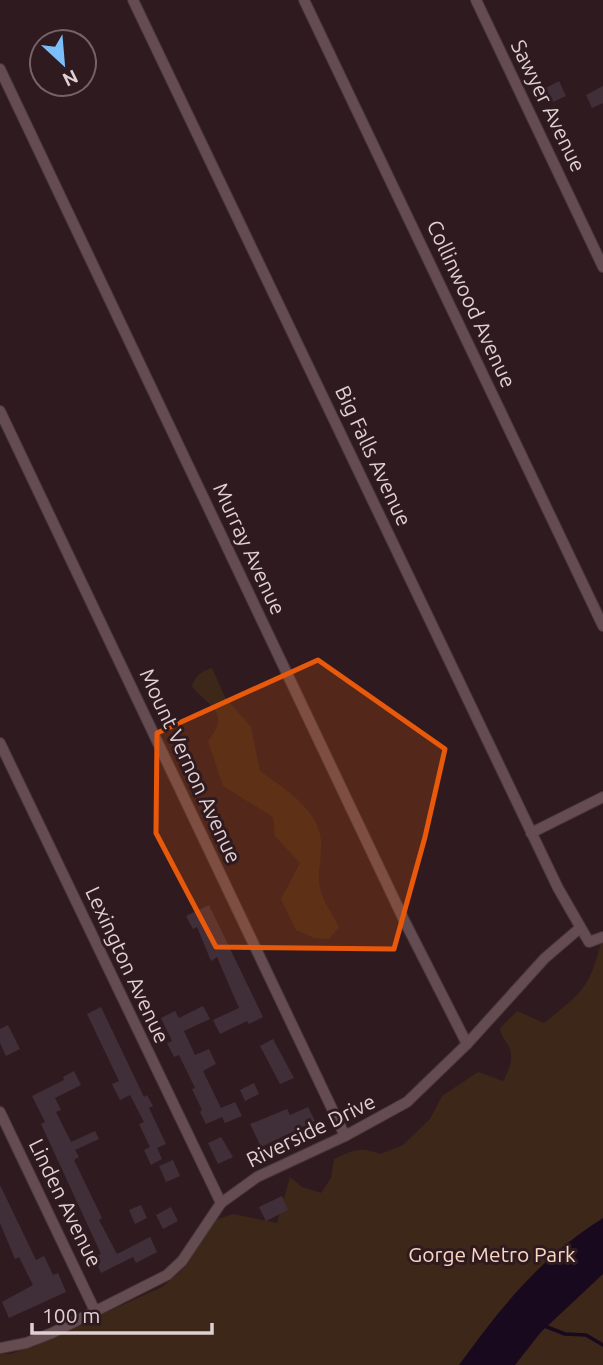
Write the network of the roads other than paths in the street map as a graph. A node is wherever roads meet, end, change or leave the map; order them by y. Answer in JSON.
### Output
{"nodes":[{"id":1,"x":134,"y":0,"type":"edge"},
{"id":2,"x":304,"y":0,"type":"edge"},
{"id":3,"x":476,"y":0,"type":"edge"},
{"id":4,"x":0,"y":69,"type":"edge"},
{"id":5,"x":603,"y":267,"type":"edge"},
{"id":6,"x":0,"y":411,"type":"edge"},
{"id":7,"x":603,"y":626,"type":"edge"},
{"id":8,"x":0,"y":743,"type":"edge"},
{"id":9,"x":603,"y":797,"type":"edge"},
{"id":10,"x":531,"y":833,"type":"junction"},
{"id":11,"x":580,"y":928,"type":"junction"},
{"id":12,"x":603,"y":937,"type":"edge"},
{"id":13,"x":467,"y":1044,"type":"junction"},
{"id":14,"x":0,"y":1112,"type":"edge"},
{"id":15,"x":345,"y":1136,"type":"junction"},
{"id":16,"x":220,"y":1203,"type":"junction"},
{"id":17,"x":95,"y":1311,"type":"junction"},
{"id":18,"x":0,"y":1348,"type":"edge"}],
"edges":[{"from":1,"to":10,"type":"street","name":"Big Falls Avenue"},
{"from":2,"to":7,"type":"street","name":"Collinwood Avenue"},
{"from":3,"to":5,"type":"street","name":"Sawyer Avenue"},
{"from":4,"to":13,"type":"street","name":"Murray Avenue"},
{"from":6,"to":15,"type":"street","name":"Mount Vernon Avenue"},
{"from":8,"to":16,"type":"street","name":"Lexington Avenue"},
{"from":9,"to":10,"type":"street"},
{"from":10,"to":11,"type":"street","name":"Big Falls Avenue"},
{"from":11,"to":12,"type":"street"},
{"from":11,"to":13,"type":"street","name":"Riverside Drive"},
{"from":13,"to":15,"type":"street","name":"Riverside Drive"},
{"from":14,"to":17,"type":"street","name":"Linden Avenue"},
{"from":15,"to":16,"type":"street","name":"Riverside Drive"},
{"from":16,"to":17,"type":"street","name":"Riverside Drive"},
{"from":17,"to":18,"type":"street","name":"Riverside Drive"}]}
